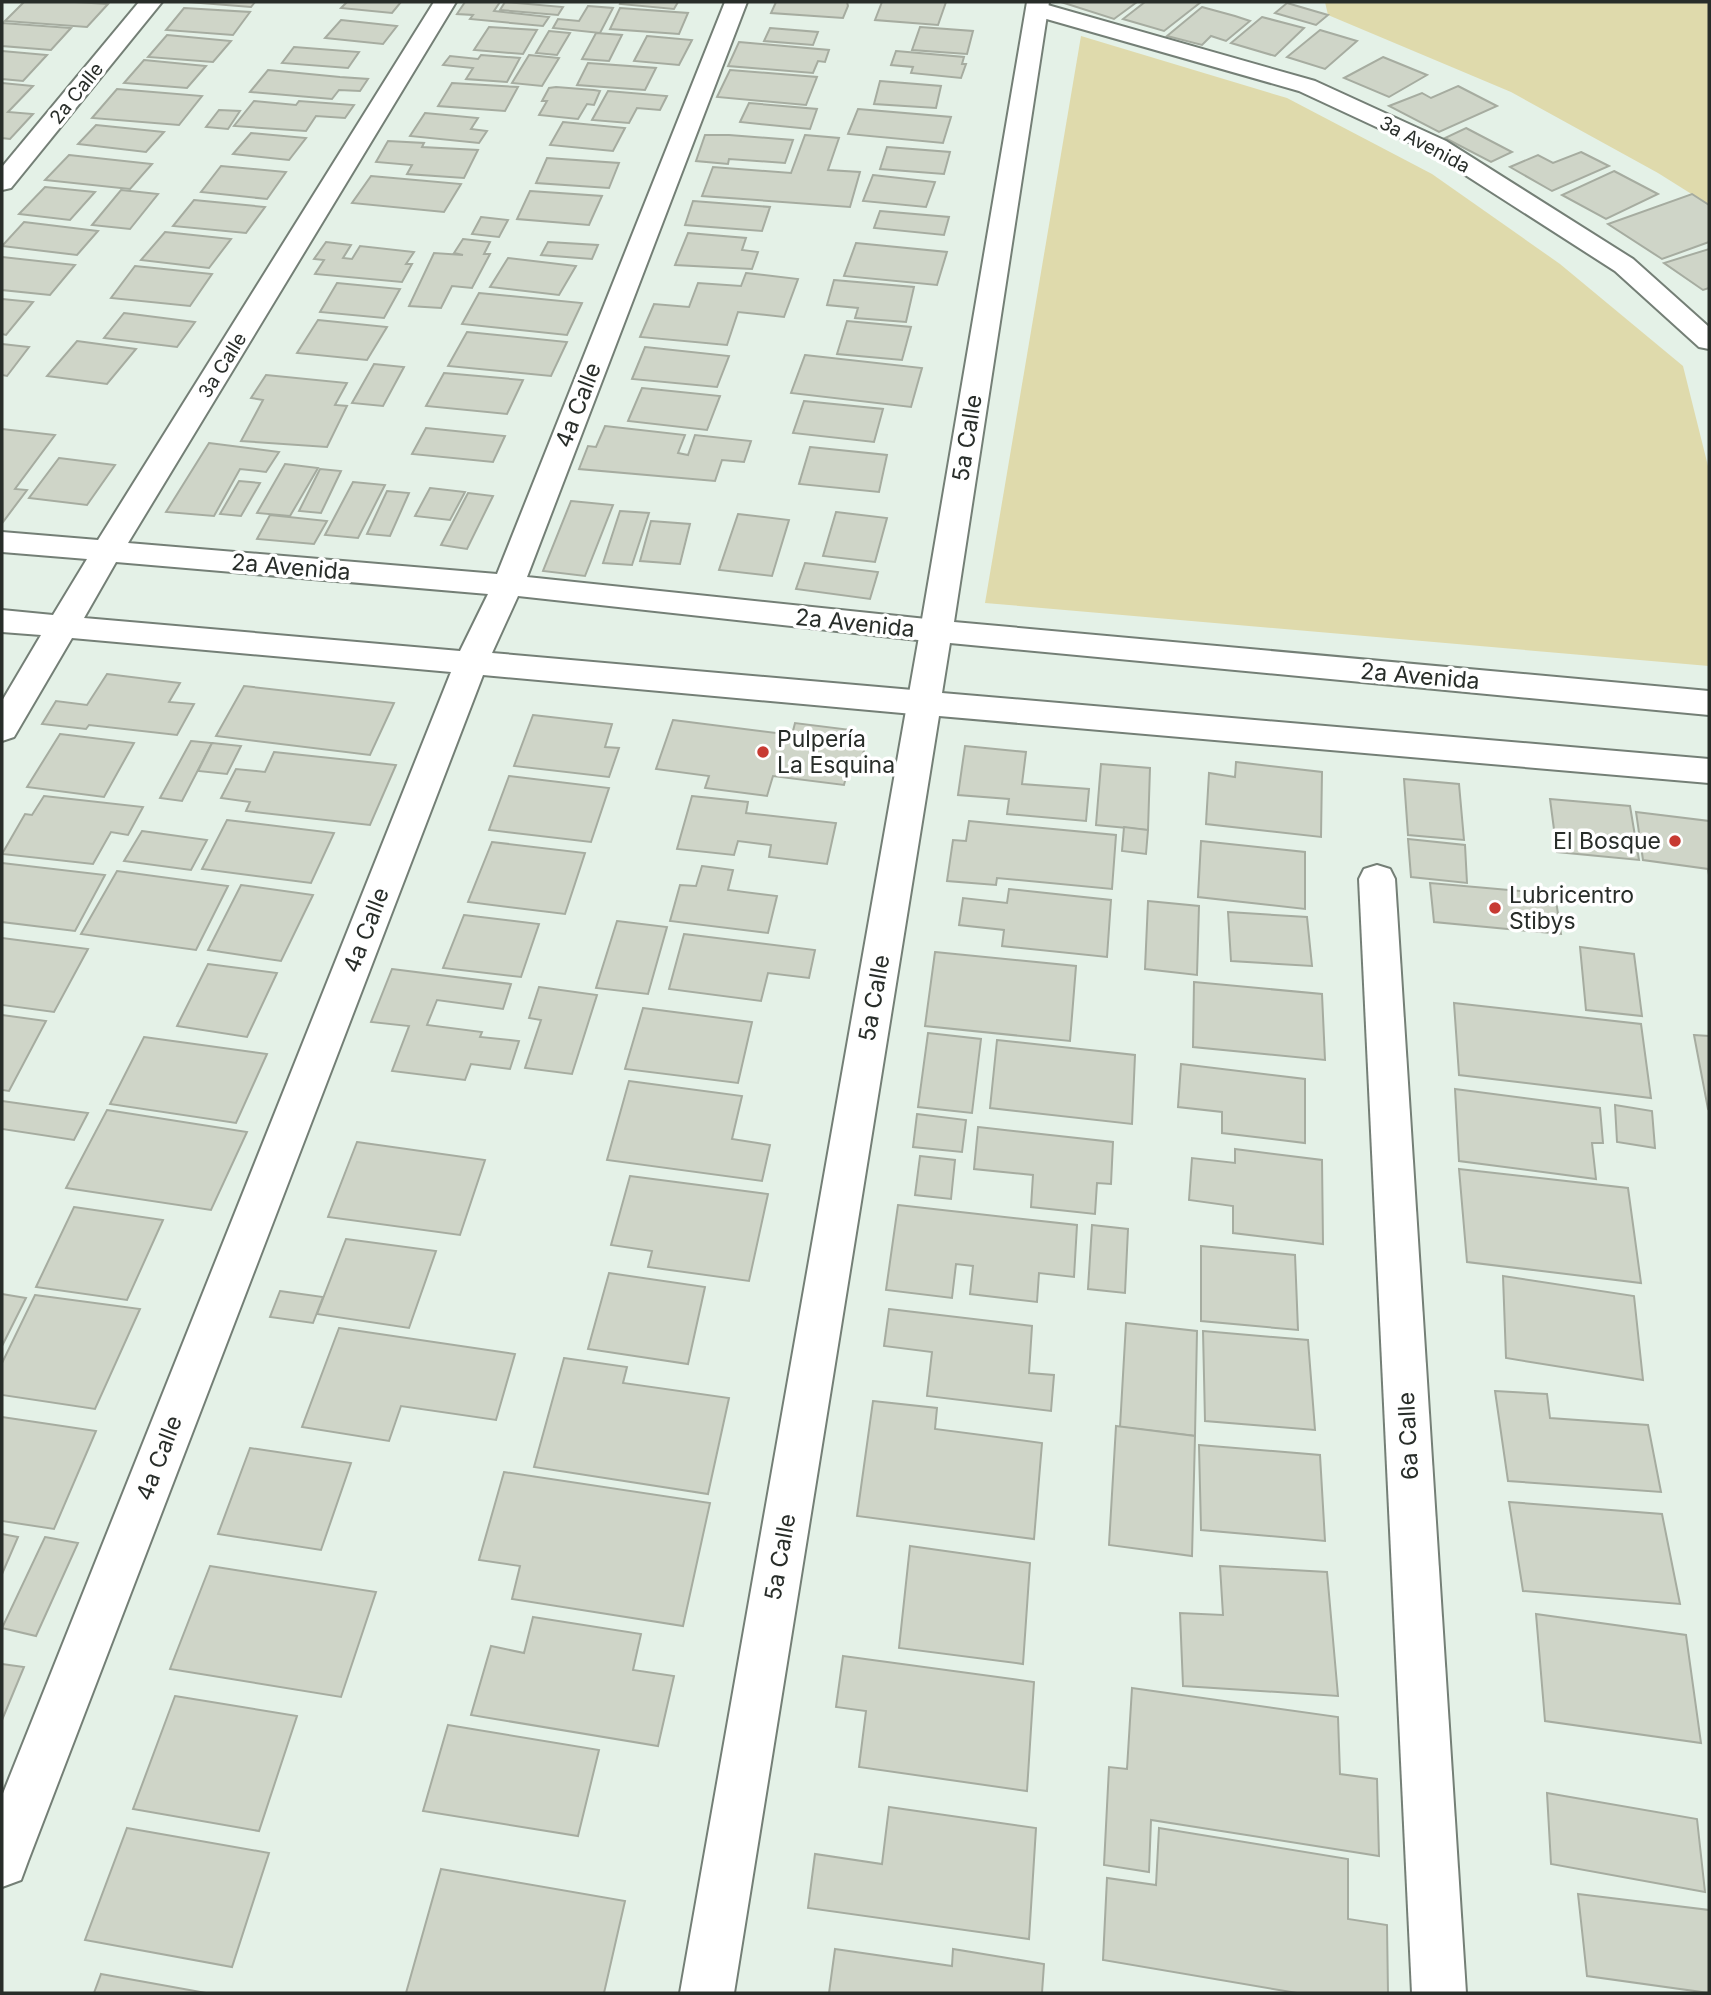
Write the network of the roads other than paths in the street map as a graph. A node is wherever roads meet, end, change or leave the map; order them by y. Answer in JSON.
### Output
{"nodes":[{"id":1,"x":151,"y":2,"type":"edge"},
{"id":2,"x":445,"y":2,"type":"edge"},
{"id":3,"x":736,"y":2,"type":"edge"},
{"id":4,"x":1037,"y":5,"type":"edge"},
{"id":5,"x":2,"y":183,"type":"edge"},
{"id":6,"x":1709,"y":341,"type":"edge"},
{"id":7,"x":2,"y":542,"type":"edge"},
{"id":8,"x":107,"y":551,"type":"junction"},
{"id":9,"x":508,"y":585,"type":"junction"},
{"id":10,"x":2,"y":621,"type":"edge"},
{"id":11,"x":64,"y":627,"type":"junction"},
{"id":12,"x":936,"y":631,"type":"junction"},
{"id":13,"x":471,"y":662,"type":"junction"},
{"id":14,"x":1709,"y":703,"type":"edge"},
{"id":15,"x":923,"y":704,"type":"junction"},
{"id":16,"x":2,"y":729,"type":"edge"},
{"id":17,"x":1709,"y":771,"type":"edge"},
{"id":18,"x":1377,"y":879,"type":"dead end"},
{"id":19,"x":2,"y":1861,"type":"edge"},
{"id":20,"x":707,"y":1993,"type":"edge"},
{"id":21,"x":1439,"y":1993,"type":"edge"}],
"edges":[{"from":1,"to":5,"type":"street","name":"2a Calle"},
{"from":2,"to":8,"type":"street","name":"3a Calle"},
{"from":3,"to":9,"type":"street","name":"4a Calle"},
{"from":4,"to":6,"type":"street","name":"3a Avenida"},
{"from":4,"to":12,"type":"street","name":"5a Calle"},
{"from":7,"to":8,"type":"street","name":"2a Avenida"},
{"from":8,"to":9,"type":"street","name":"2a Avenida"},
{"from":8,"to":11,"type":"street","name":"3a Calle"},
{"from":9,"to":12,"type":"street","name":"2a Avenida"},
{"from":9,"to":13,"type":"street","name":"4a Calle"},
{"from":10,"to":11,"type":"street"},
{"from":11,"to":13,"type":"street"},
{"from":11,"to":16,"type":"street","name":"3a Calle"},
{"from":12,"to":14,"type":"street","name":"2a Avenida"},
{"from":12,"to":15,"type":"street","name":"5a Calle"},
{"from":13,"to":15,"type":"street"},
{"from":13,"to":19,"type":"street","name":"4a Calle"},
{"from":15,"to":17,"type":"street"},
{"from":15,"to":20,"type":"street","name":"5a Calle"},
{"from":18,"to":21,"type":"street","name":"6a Calle"}]}
